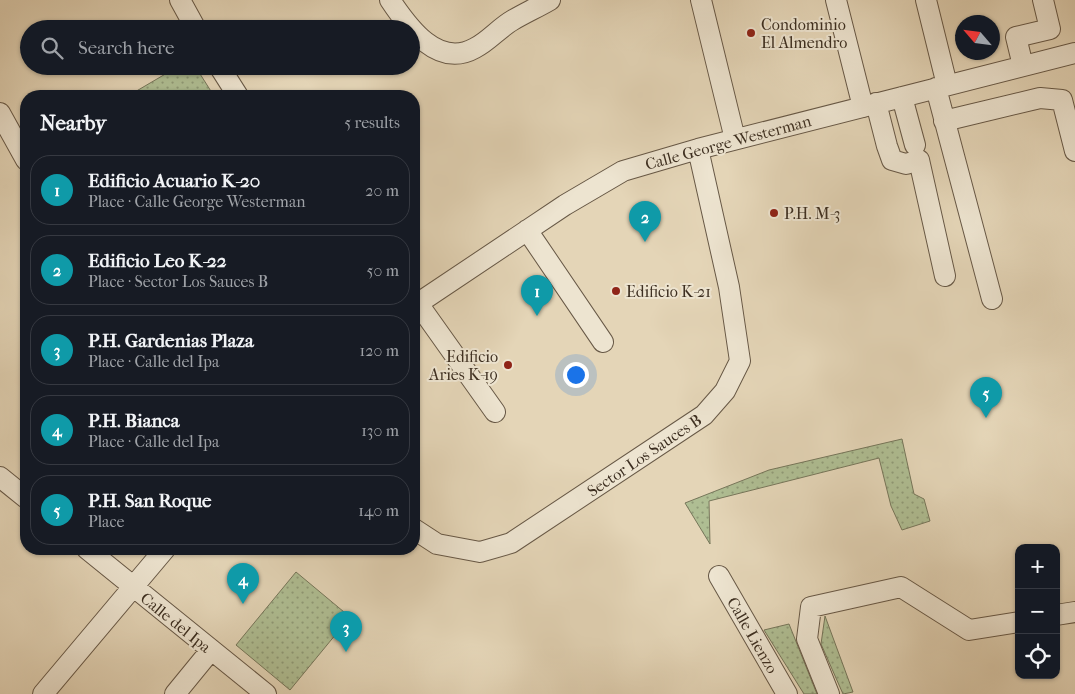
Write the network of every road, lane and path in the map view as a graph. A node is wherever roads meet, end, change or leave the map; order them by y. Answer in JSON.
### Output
{"nodes":[{"id":1,"x":180,"y":0,"type":"edge"},
{"id":2,"x":390,"y":0,"type":"edge"},
{"id":3,"x":550,"y":0,"type":"edge"},
{"id":4,"x":701,"y":0,"type":"edge"},
{"id":5,"x":836,"y":0,"type":"edge"},
{"id":6,"x":926,"y":0,"type":"edge"},
{"id":7,"x":1043,"y":0,"type":"edge"},
{"id":8,"x":191,"y":20,"type":"edge"},
{"id":9,"x":404,"y":20,"type":"edge"},
{"id":10,"x":420,"y":36,"type":"edge"},
{"id":11,"x":1075,"y":54,"type":"edge"},
{"id":12,"x":1023,"y":66,"type":"junction"},
{"id":13,"x":225,"y":75,"type":"edge"},
{"id":14,"x":941,"y":87,"type":"junction"},
{"id":15,"x":234,"y":90,"type":"edge"},
{"id":16,"x":902,"y":97,"type":"junction"},
{"id":17,"x":870,"y":105,"type":"junction"},
{"id":18,"x":0,"y":113,"type":"edge"},
{"id":19,"x":944,"y":120,"type":"junction"},
{"id":20,"x":735,"y":140,"type":"junction"},
{"id":21,"x":915,"y":145,"type":"dead end"},
{"id":22,"x":20,"y":149,"type":"edge"},
{"id":23,"x":698,"y":149,"type":"junction"},
{"id":24,"x":1075,"y":150,"type":"edge"},
{"id":25,"x":527,"y":230,"type":"junction"},
{"id":26,"x":945,"y":276,"type":"dead end"},
{"id":27,"x":420,"y":299,"type":"edge"},
{"id":28,"x":992,"y":299,"type":"dead end"},
{"id":29,"x":420,"y":309,"type":"edge"},
{"id":30,"x":603,"y":342,"type":"dead end"},
{"id":31,"x":495,"y":412,"type":"dead end"},
{"id":32,"x":0,"y":476,"type":"edge"},
{"id":33,"x":20,"y":493,"type":"edge"},
{"id":34,"x":420,"y":533,"type":"edge"},
{"id":35,"x":94,"y":555,"type":"edge"},
{"id":36,"x":160,"y":555,"type":"edge"},
{"id":37,"x":719,"y":576,"type":"dead end"},
{"id":38,"x":132,"y":586,"type":"junction"},
{"id":39,"x":1075,"y":612,"type":"edge"},
{"id":40,"x":1060,"y":614,"type":"edge"},
{"id":41,"x":1015,"y":623,"type":"edge"},
{"id":42,"x":211,"y":650,"type":"junction"},
{"id":43,"x":43,"y":694,"type":"edge"},
{"id":44,"x":175,"y":694,"type":"edge"},
{"id":45,"x":266,"y":694,"type":"edge"},
{"id":46,"x":787,"y":694,"type":"edge"},
{"id":47,"x":830,"y":694,"type":"edge"}],
"edges":[{"from":1,"to":8,"type":"street"},
{"from":2,"to":9,"type":"street"},
{"from":3,"to":10,"type":"street"},
{"from":4,"to":20,"type":"street"},
{"from":5,"to":17,"type":"street"},
{"from":6,"to":14,"type":"street"},
{"from":7,"to":12,"type":"street"},
{"from":11,"to":12,"type":"street","name":"Calle George Westerman"},
{"from":12,"to":14,"type":"street","name":"Calle George Westerman"},
{"from":13,"to":15,"type":"street"},
{"from":14,"to":16,"type":"street","name":"Calle George Westerman"},
{"from":14,"to":19,"type":"street"},
{"from":16,"to":17,"type":"street","name":"Calle George Westerman"},
{"from":16,"to":21,"type":"street"},
{"from":17,"to":20,"type":"street","name":"Calle George Westerman"},
{"from":17,"to":26,"type":"street"},
{"from":18,"to":22,"type":"street"},
{"from":19,"to":24,"type":"street"},
{"from":19,"to":28,"type":"street"},
{"from":20,"to":23,"type":"street","name":"Calle George Westerman"},
{"from":23,"to":25,"type":"street","name":"Calle George Westerman"},
{"from":23,"to":34,"type":"street","name":"Sector Los Sauces B"},
{"from":25,"to":27,"type":"street","name":"Calle George Westerman"},
{"from":25,"to":30,"type":"street"},
{"from":29,"to":31,"type":"street"},
{"from":32,"to":33,"type":"street"},
{"from":35,"to":38,"type":"street","name":"Calle del Ipa"},
{"from":36,"to":38,"type":"street"},
{"from":37,"to":46,"type":"street","name":"Calle Lienzo"},
{"from":38,"to":42,"type":"street","name":"Calle del Ipa"},
{"from":38,"to":43,"type":"street"},
{"from":39,"to":40,"type":"street"},
{"from":41,"to":47,"type":"street"},
{"from":42,"to":44,"type":"street"},
{"from":42,"to":45,"type":"street","name":"Calle del Ipa"}]}
